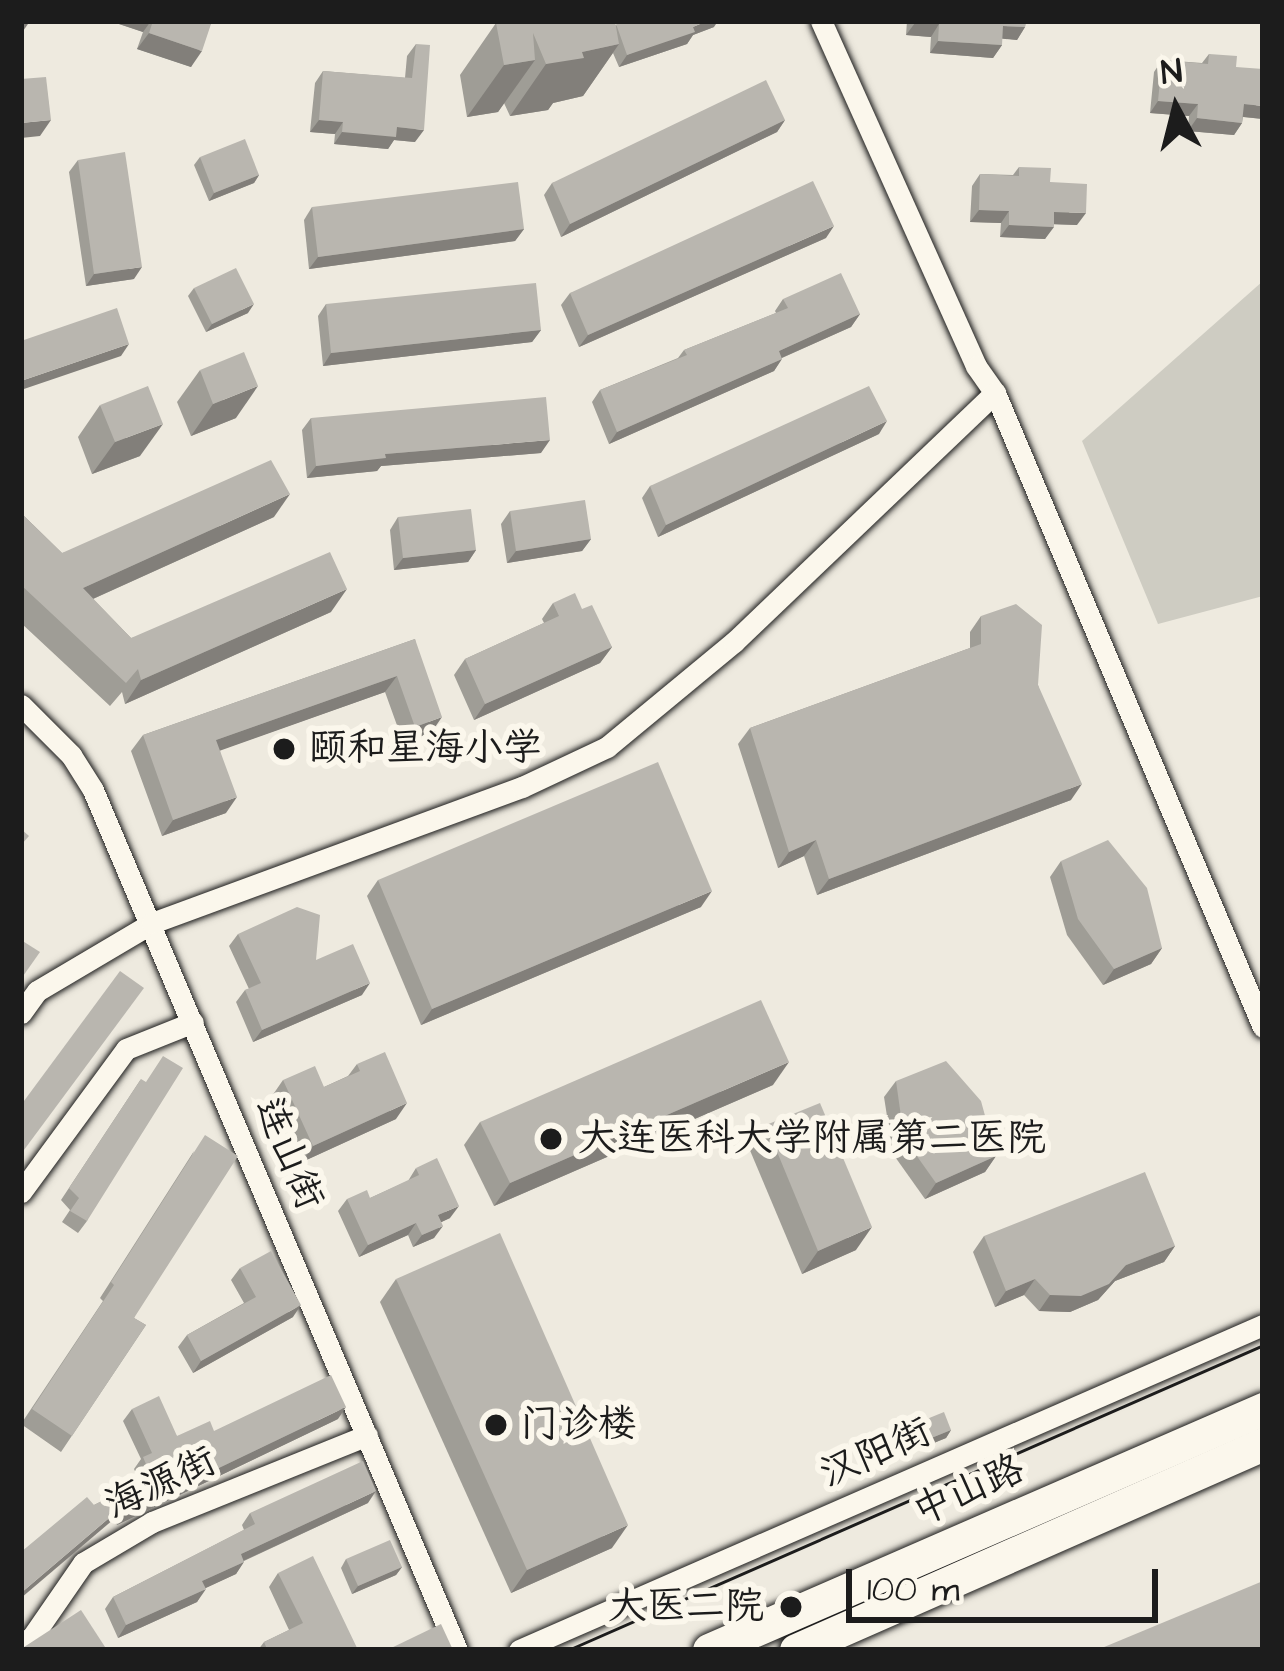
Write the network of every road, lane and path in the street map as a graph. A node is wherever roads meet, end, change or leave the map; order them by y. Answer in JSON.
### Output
{"nodes":[{"id":1,"x":821,"y":21,"type":"edge"},
{"id":2,"x":994,"y":393,"type":"junction"},
{"id":3,"x":21,"y":705,"type":"edge"},
{"id":4,"x":152,"y":923,"type":"junction"},
{"id":5,"x":21,"y":1013,"type":"edge"},
{"id":6,"x":193,"y":1022,"type":"junction"},
{"id":7,"x":1263,"y":1027,"type":"edge"},
{"id":8,"x":21,"y":1192,"type":"edge"},
{"id":9,"x":1263,"y":1325,"type":"edge"},
{"id":10,"x":1263,"y":1408,"type":"edge"},
{"id":11,"x":367,"y":1435,"type":"junction"},
{"id":12,"x":1263,"y":1444,"type":"edge"},
{"id":13,"x":21,"y":1644,"type":"edge"},
{"id":14,"x":458,"y":1650,"type":"edge"},
{"id":15,"x":519,"y":1650,"type":"edge"},
{"id":16,"x":710,"y":1650,"type":"edge"},
{"id":17,"x":796,"y":1650,"type":"edge"}],
"edges":[{"from":1,"to":2,"type":"street"},
{"from":2,"to":4,"type":"street"},
{"from":2,"to":7,"type":"street"},
{"from":3,"to":4,"type":"street","name":"连山街"},
{"from":4,"to":5,"type":"street"},
{"from":4,"to":6,"type":"street","name":"连山街"},
{"from":6,"to":8,"type":"street"},
{"from":6,"to":11,"type":"street","name":"连山街"},
{"from":9,"to":15,"type":"street","name":"汉阳街"},
{"from":10,"to":16,"type":"highway","name":"中山路"},
{"from":11,"to":13,"type":"street","name":"海源街"},
{"from":11,"to":14,"type":"street","name":"连山街"},
{"from":12,"to":17,"type":"highway","name":"中山路"}]}
